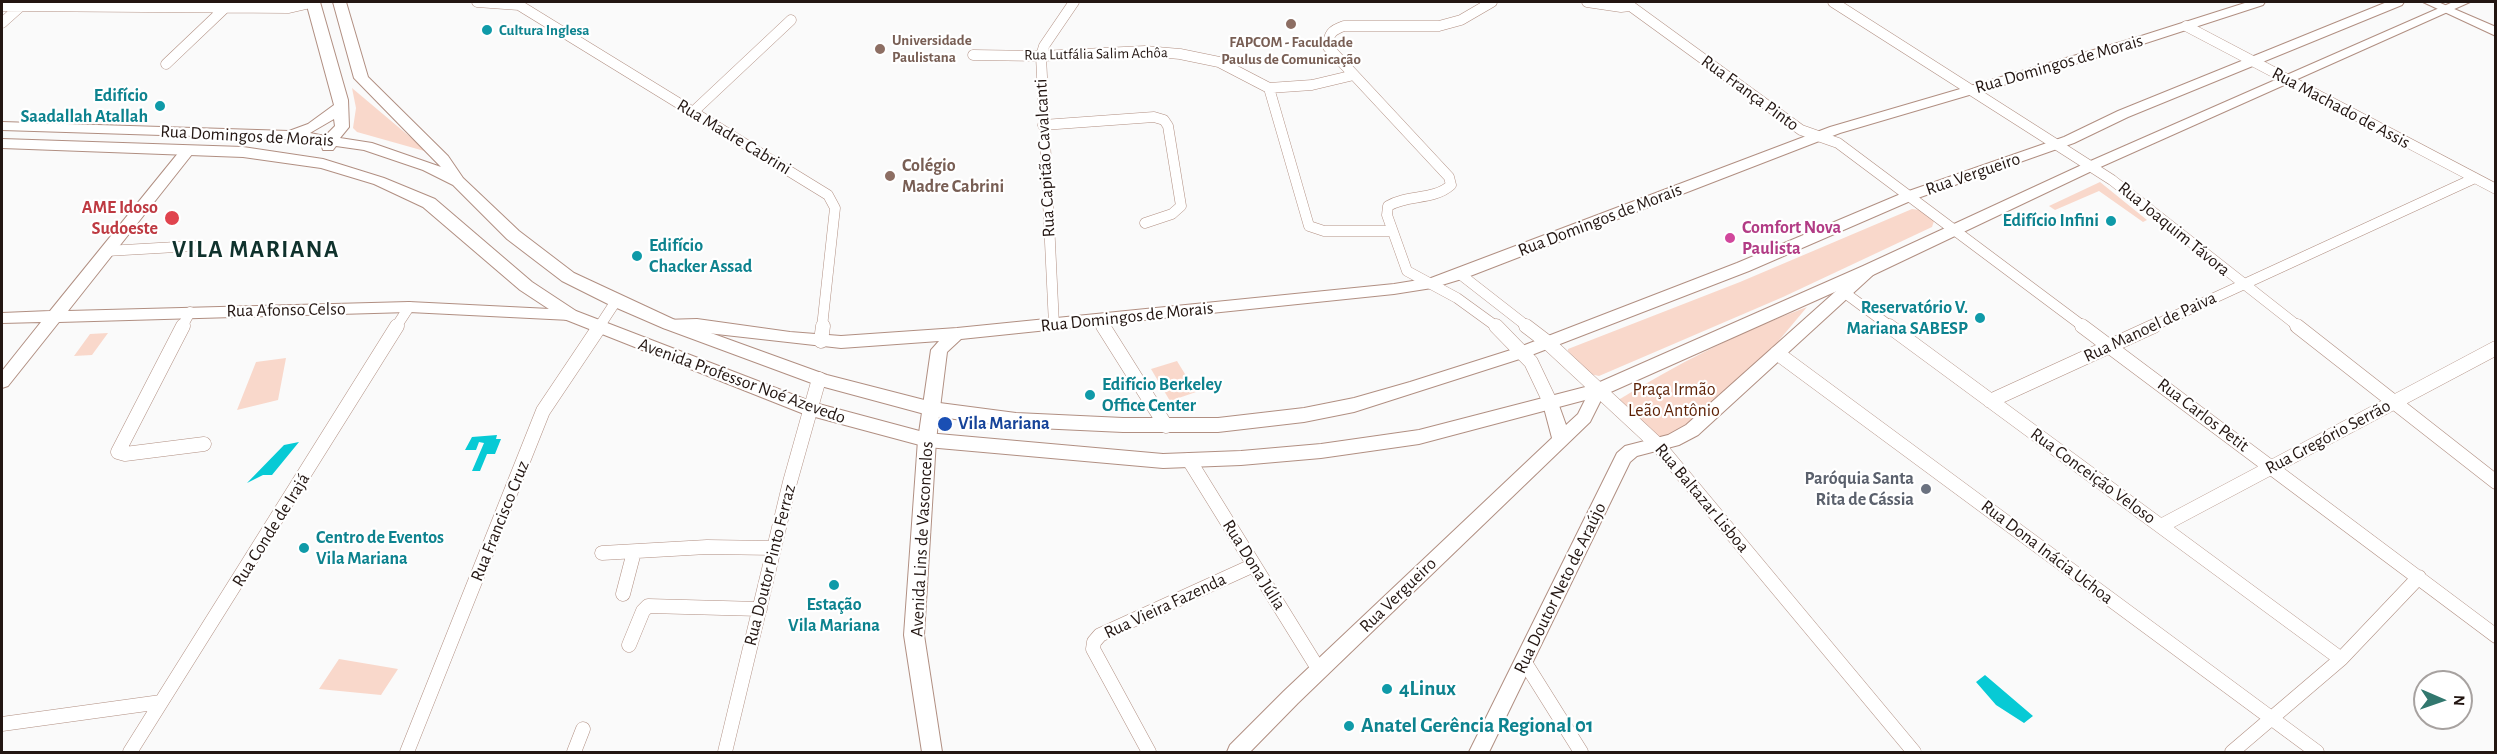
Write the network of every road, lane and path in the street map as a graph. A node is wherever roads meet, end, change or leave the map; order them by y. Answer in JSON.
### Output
{"nodes":[{"id":1,"x":314,"y":2,"type":"edge"},
{"id":2,"x":340,"y":2,"type":"edge"},
{"id":3,"x":477,"y":2,"type":"edge"},
{"id":4,"x":1074,"y":2,"type":"edge"},
{"id":5,"x":1492,"y":2,"type":"edge"},
{"id":6,"x":1587,"y":2,"type":"edge"},
{"id":7,"x":1833,"y":2,"type":"edge"},
{"id":8,"x":2259,"y":2,"type":"edge"},
{"id":9,"x":2397,"y":2,"type":"edge"},
{"id":10,"x":2429,"y":2,"type":"edge"},
{"id":11,"x":2463,"y":2,"type":"edge"},
{"id":12,"x":517,"y":3,"type":"edge"},
{"id":13,"x":63,"y":4,"type":"edge"},
{"id":14,"x":117,"y":4,"type":"edge"},
{"id":15,"x":1627,"y":4,"type":"edge"},
{"id":16,"x":2,"y":6,"type":"edge"},
{"id":17,"x":21,"y":6,"type":"junction"},
{"id":18,"x":226,"y":7,"type":"junction"},
{"id":19,"x":2446,"y":9,"type":"junction"},
{"id":20,"x":791,"y":20,"type":"dead end"},
{"id":21,"x":2,"y":23,"type":"edge"},
{"id":22,"x":2186,"y":26,"type":"junction"},
{"id":23,"x":2496,"y":32,"type":"edge"},
{"id":24,"x":973,"y":55,"type":"dead end"},
{"id":25,"x":1041,"y":56,"type":"junction"},
{"id":26,"x":2252,"y":62,"type":"junction"},
{"id":27,"x":166,"y":64,"type":"dead end"},
{"id":28,"x":1354,"y":75,"type":"junction"},
{"id":29,"x":2288,"y":79,"type":"junction"},
{"id":30,"x":1269,"y":88,"type":"junction"},
{"id":31,"x":1971,"y":89,"type":"junction"},
{"id":32,"x":341,"y":106,"type":"junction"},
{"id":33,"x":693,"y":112,"type":"junction"},
{"id":34,"x":1043,"y":125,"type":"junction"},
{"id":35,"x":2,"y":126,"type":"edge"},
{"id":36,"x":235,"y":132,"type":"junction"},
{"id":37,"x":289,"y":135,"type":"junction"},
{"id":38,"x":1819,"y":136,"type":"junction"},
{"id":39,"x":330,"y":139,"type":"junction"},
{"id":40,"x":2,"y":144,"type":"edge"},
{"id":41,"x":2058,"y":144,"type":"junction"},
{"id":42,"x":188,"y":150,"type":"junction"},
{"id":43,"x":323,"y":164,"type":"junction"},
{"id":44,"x":2091,"y":166,"type":"junction"},
{"id":45,"x":2475,"y":178,"type":"junction"},
{"id":46,"x":458,"y":182,"type":"junction"},
{"id":47,"x":2494,"y":187,"type":"edge"},
{"id":48,"x":1909,"y":196,"type":"junction"},
{"id":49,"x":1145,"y":223,"type":"dead end"},
{"id":50,"x":1954,"y":229,"type":"junction"},
{"id":51,"x":1392,"y":231,"type":"junction"},
{"id":52,"x":194,"y":246,"type":"dead end"},
{"id":53,"x":106,"y":251,"type":"junction"},
{"id":54,"x":1869,"y":270,"type":"junction"},
{"id":55,"x":1460,"y":274,"type":"junction"},
{"id":56,"x":1432,"y":283,"type":"junction"},
{"id":57,"x":2243,"y":284,"type":"junction"},
{"id":58,"x":1845,"y":293,"type":"junction"},
{"id":59,"x":616,"y":301,"type":"junction"},
{"id":60,"x":409,"y":307,"type":"junction"},
{"id":61,"x":190,"y":312,"type":"junction"},
{"id":62,"x":570,"y":315,"type":"junction"},
{"id":63,"x":55,"y":317,"type":"junction"},
{"id":64,"x":2,"y":318,"type":"edge"},
{"id":65,"x":1099,"y":320,"type":"junction"},
{"id":66,"x":669,"y":324,"type":"junction"},
{"id":67,"x":1054,"y":325,"type":"junction"},
{"id":68,"x":599,"y":328,"type":"junction"},
{"id":69,"x":957,"y":334,"type":"junction"},
{"id":70,"x":821,"y":341,"type":"junction"},
{"id":71,"x":1547,"y":342,"type":"junction"},
{"id":72,"x":2110,"y":345,"type":"junction"},
{"id":73,"x":2496,"y":348,"type":"edge"},
{"id":74,"x":1523,"y":352,"type":"junction"},
{"id":75,"x":1777,"y":352,"type":"junction"},
{"id":76,"x":819,"y":379,"type":"junction"},
{"id":77,"x":2,"y":382,"type":"edge"},
{"id":78,"x":1598,"y":390,"type":"junction"},
{"id":79,"x":1990,"y":401,"type":"junction"},
{"id":80,"x":2394,"y":402,"type":"junction"},
{"id":81,"x":1551,"y":404,"type":"junction"},
{"id":82,"x":811,"y":409,"type":"junction"},
{"id":83,"x":932,"y":409,"type":"junction"},
{"id":84,"x":1166,"y":426,"type":"junction"},
{"id":85,"x":1562,"y":439,"type":"junction"},
{"id":86,"x":927,"y":440,"type":"junction"},
{"id":87,"x":204,"y":444,"type":"dead end"},
{"id":88,"x":1658,"y":445,"type":"junction"},
{"id":89,"x":1189,"y":460,"type":"junction"},
{"id":90,"x":2272,"y":467,"type":"junction"},
{"id":91,"x":2496,"y":483,"type":"edge"},
{"id":92,"x":2161,"y":526,"type":"junction"},
{"id":93,"x":774,"y":548,"type":"junction"},
{"id":94,"x":634,"y":552,"type":"junction"},
{"id":95,"x":602,"y":553,"type":"dead end"},
{"id":96,"x":1254,"y":565,"type":"junction"},
{"id":97,"x":2419,"y":578,"type":"junction"},
{"id":98,"x":623,"y":594,"type":"dead end"},
{"id":99,"x":760,"y":609,"type":"junction"},
{"id":100,"x":2496,"y":636,"type":"edge"},
{"id":101,"x":629,"y":645,"type":"dead end"},
{"id":102,"x":2341,"y":659,"type":"junction"},
{"id":103,"x":1524,"y":661,"type":"junction"},
{"id":104,"x":1319,"y":670,"type":"junction"},
{"id":105,"x":161,"y":702,"type":"junction"},
{"id":106,"x":2270,"y":718,"type":"junction"},
{"id":107,"x":2,"y":724,"type":"edge"},
{"id":108,"x":583,"y":729,"type":"dead end"},
{"id":109,"x":130,"y":753,"type":"edge"},
{"id":110,"x":407,"y":753,"type":"edge"},
{"id":111,"x":574,"y":753,"type":"edge"},
{"id":112,"x":725,"y":753,"type":"edge"},
{"id":113,"x":932,"y":753,"type":"edge"},
{"id":114,"x":1149,"y":753,"type":"edge"},
{"id":115,"x":1237,"y":753,"type":"edge"},
{"id":116,"x":1479,"y":753,"type":"edge"},
{"id":117,"x":1581,"y":753,"type":"edge"},
{"id":118,"x":1914,"y":753,"type":"edge"},
{"id":119,"x":2232,"y":753,"type":"edge"},
{"id":120,"x":2317,"y":753,"type":"edge"}],
"edges":[{"from":1,"to":18,"type":"street"},
{"from":1,"to":32,"type":"main road"},
{"from":2,"to":46,"type":"main road"},
{"from":3,"to":12,"type":"street"},
{"from":4,"to":25,"type":"street","name":"Rua Capitão Cavalcanti"},
{"from":5,"to":28,"type":"street"},
{"from":6,"to":15,"type":"street"},
{"from":7,"to":31,"type":"street","name":"Rua Joaquim Távora"},
{"from":8,"to":22,"type":"street","name":"Rua Domingos de Morais"},
{"from":9,"to":26,"type":"main road","name":"Rua Vergueiro"},
{"from":10,"to":19,"type":"street"},
{"from":11,"to":19,"type":"main road","name":"Rua Vergueiro"},
{"from":12,"to":33,"type":"street","name":"Rua Madre Cabrini"},
{"from":13,"to":14,"type":"street"},
{"from":13,"to":17,"type":"street"},
{"from":14,"to":18,"type":"street"},
{"from":15,"to":38,"type":"street","name":"Rua França Pinto"},
{"from":16,"to":17,"type":"street"},
{"from":17,"to":21,"type":"street"},
{"from":18,"to":27,"type":"street"},
{"from":19,"to":23,"type":"street"},
{"from":19,"to":29,"type":"main road","name":"Rua Vergueiro"},
{"from":20,"to":33,"type":"street"},
{"from":22,"to":26,"type":"street","name":"Rua Machado de Assis"},
{"from":22,"to":31,"type":"street","name":"Rua Domingos de Morais"},
{"from":24,"to":25,"type":"street","name":"Rua Lutfália Salim Achôa"},
{"from":25,"to":30,"type":"street","name":"Rua Lutfália Salim Achôa"},
{"from":25,"to":34,"type":"street","name":"Rua Capitão Cavalcanti"},
{"from":26,"to":29,"type":"street","name":"Rua Machado de Assis"},
{"from":26,"to":41,"type":"main road","name":"Rua Vergueiro"},
{"from":28,"to":30,"type":"street"},
{"from":28,"to":51,"type":"street"},
{"from":29,"to":44,"type":"main road","name":"Rua Vergueiro"},
{"from":29,"to":45,"type":"street","name":"Rua Machado de Assis"},
{"from":30,"to":51,"type":"street"},
{"from":31,"to":38,"type":"street","name":"Rua Domingos de Morais"},
{"from":31,"to":41,"type":"street","name":"Rua Joaquim Távora"},
{"from":32,"to":37,"type":"main road"},
{"from":32,"to":39,"type":"main road"},
{"from":33,"to":70,"type":"street","name":"Rua Madre Cabrini"},
{"from":34,"to":49,"type":"street"},
{"from":34,"to":67,"type":"street","name":"Rua Capitão Cavalcanti"},
{"from":35,"to":36,"type":"main road","name":"Rua Domingos de Morais"},
{"from":36,"to":37,"type":"main road","name":"Rua Domingos de Morais"},
{"from":36,"to":42,"type":"main road"},
{"from":37,"to":39,"type":"main road","name":"Rua Domingos de Morais"},
{"from":38,"to":48,"type":"street","name":"Rua França Pinto"},
{"from":38,"to":55,"type":"street","name":"Rua Domingos de Morais"},
{"from":39,"to":43,"type":"main road"},
{"from":39,"to":46,"type":"main road","name":"Rua Domingos de Morais"},
{"from":40,"to":42,"type":"main road","name":"Rua Domingos de Morais"},
{"from":41,"to":44,"type":"street","name":"Rua Joaquim Távora"},
{"from":41,"to":48,"type":"main road","name":"Rua Vergueiro"},
{"from":42,"to":43,"type":"main road","name":"Rua Domingos de Morais"},
{"from":42,"to":53,"type":"street"},
{"from":43,"to":62,"type":"main road","name":"Rua Domingos de Morais"},
{"from":44,"to":50,"type":"main road","name":"Rua Vergueiro"},
{"from":44,"to":57,"type":"street","name":"Rua Joaquim Távora"},
{"from":45,"to":47,"type":"street","name":"Rua Machado de Assis"},
{"from":45,"to":57,"type":"street","name":"Rua Manoel de Paiva"},
{"from":46,"to":59,"type":"main road","name":"Rua Domingos de Morais"},
{"from":48,"to":50,"type":"street","name":"Rua Carlos Petit"},
{"from":48,"to":71,"type":"main road","name":"Rua Vergueiro"},
{"from":50,"to":54,"type":"main road","name":"Rua Vergueiro"},
{"from":50,"to":72,"type":"street","name":"Rua Carlos Petit"},
{"from":51,"to":56,"type":"street"},
{"from":52,"to":53,"type":"street"},
{"from":53,"to":63,"type":"street"},
{"from":54,"to":58,"type":"street","name":"Rua Vergueiro"},
{"from":54,"to":78,"type":"main road","name":"Rua Vergueiro"},
{"from":55,"to":56,"type":"street","name":"Rua Domingos de Morais"},
{"from":55,"to":71,"type":"street","name":"Rua Baltazar Lisboa"},
{"from":56,"to":65,"type":"street","name":"Rua Domingos de Morais"},
{"from":56,"to":74,"type":"street"},
{"from":57,"to":72,"type":"street","name":"Rua Manoel de Paiva"},
{"from":57,"to":80,"type":"street","name":"Rua Joaquim Távora"},
{"from":58,"to":75,"type":"street","name":"Rua Vergueiro"},
{"from":58,"to":79,"type":"street","name":"Rua Conceição Veloso"},
{"from":59,"to":66,"type":"main road","name":"Rua Domingos de Morais"},
{"from":59,"to":68,"type":"street","name":"Rua Francisco Cruz"},
{"from":60,"to":61,"type":"street","name":"Rua Afonso Celso"},
{"from":60,"to":62,"type":"street","name":"Rua Afonso Celso"},
{"from":60,"to":105,"type":"street","name":"Rua Conde de Irajá"},
{"from":61,"to":63,"type":"street","name":"Rua Afonso Celso"},
{"from":61,"to":87,"type":"street"},
{"from":62,"to":68,"type":"main road","name":"Rua Domingos de Morais"},
{"from":63,"to":64,"type":"street","name":"Rua Afonso Celso"},
{"from":63,"to":77,"type":"street"},
{"from":65,"to":67,"type":"street","name":"Rua Domingos de Morais"},
{"from":65,"to":84,"type":"street"},
{"from":66,"to":70,"type":"street","name":"Rua Domingos de Morais"},
{"from":66,"to":76,"type":"main road","name":"Avenida Professor Noé Azevedo"},
{"from":67,"to":69,"type":"street","name":"Rua Domingos de Morais"},
{"from":68,"to":82,"type":"main road","name":"Avenida Professor Noé Azevedo"},
{"from":68,"to":110,"type":"street","name":"Rua Francisco Cruz"},
{"from":69,"to":70,"type":"street","name":"Rua Domingos de Morais"},
{"from":69,"to":83,"type":"street","name":"Avenida Lins de Vasconcelos"},
{"from":71,"to":74,"type":"main road","name":"Avenida Professor Noé Azevedo"},
{"from":71,"to":78,"type":"street","name":"Rua Baltazar Lisboa"},
{"from":72,"to":79,"type":"street","name":"Rua Manoel de Paiva"},
{"from":72,"to":90,"type":"street","name":"Rua Carlos Petit"},
{"from":73,"to":80,"type":"street","name":"Rua Gregório Serrão"},
{"from":74,"to":81,"type":"street"},
{"from":74,"to":84,"type":"main road","name":"Avenida Professor Noé Azevedo"},
{"from":75,"to":88,"type":"street","name":"Rua Doutor Neto de Araújo"},
{"from":75,"to":106,"type":"street","name":"Rua Dona Inácia Uchoa"},
{"from":76,"to":82,"type":"street","name":"Rua Doutor Pinto Ferraz"},
{"from":76,"to":83,"type":"main road","name":"Avenida Professor Noé Azevedo"},
{"from":78,"to":81,"type":"main road","name":"Avenida Professor Noé Azevedo"},
{"from":78,"to":85,"type":"street","name":"Rua Vergueiro"},
{"from":78,"to":88,"type":"street","name":"Rua Baltazar Lisboa"},
{"from":79,"to":92,"type":"street","name":"Rua Conceição Veloso"},
{"from":80,"to":90,"type":"street","name":"Rua Gregório Serrão"},
{"from":80,"to":91,"type":"street","name":"Rua Joaquim Távora"},
{"from":81,"to":85,"type":"street"},
{"from":81,"to":89,"type":"main road","name":"Avenida Professor Noé Azevedo"},
{"from":82,"to":86,"type":"main road","name":"Avenida Professor Noé Azevedo"},
{"from":82,"to":93,"type":"street","name":"Rua Doutor Pinto Ferraz"},
{"from":83,"to":84,"type":"main road","name":"Avenida Professor Noé Azevedo"},
{"from":83,"to":86,"type":"street","name":"Avenida Lins de Vasconcelos"},
{"from":85,"to":104,"type":"street","name":"Rua Vergueiro"},
{"from":86,"to":89,"type":"main road","name":"Avenida Professor Noé Azevedo"},
{"from":86,"to":113,"type":"street","name":"Avenida Lins de Vasconcelos"},
{"from":88,"to":103,"type":"street","name":"Rua Doutor Neto de Araújo"},
{"from":88,"to":118,"type":"street","name":"Rua Baltazar Lisboa"},
{"from":89,"to":96,"type":"street","name":"Rua Dona Júlia"},
{"from":90,"to":92,"type":"street","name":"Rua Gregório Serrão"},
{"from":90,"to":97,"type":"street","name":"Rua Carlos Petit"},
{"from":92,"to":102,"type":"street","name":"Rua Conceição Veloso"},
{"from":93,"to":94,"type":"street"},
{"from":93,"to":99,"type":"street","name":"Rua Doutor Pinto Ferraz"},
{"from":94,"to":95,"type":"street"},
{"from":94,"to":98,"type":"street"},
{"from":96,"to":104,"type":"street","name":"Rua Dona Júlia"},
{"from":96,"to":114,"type":"street","name":"Rua Vieira Fazenda"},
{"from":97,"to":100,"type":"street","name":"Rua Carlos Petit"},
{"from":97,"to":102,"type":"street"},
{"from":99,"to":101,"type":"street"},
{"from":99,"to":112,"type":"street","name":"Rua Doutor Pinto Ferraz"},
{"from":102,"to":106,"type":"street"},
{"from":103,"to":116,"type":"street","name":"Rua Doutor Neto de Araújo"},
{"from":103,"to":117,"type":"street"},
{"from":104,"to":115,"type":"street","name":"Rua Vergueiro"},
{"from":105,"to":107,"type":"street"},
{"from":105,"to":109,"type":"street","name":"Rua Conde de Irajá"},
{"from":106,"to":119,"type":"street"},
{"from":106,"to":120,"type":"street","name":"Rua Dona Inácia Uchoa"},
{"from":108,"to":111,"type":"street"}]}
